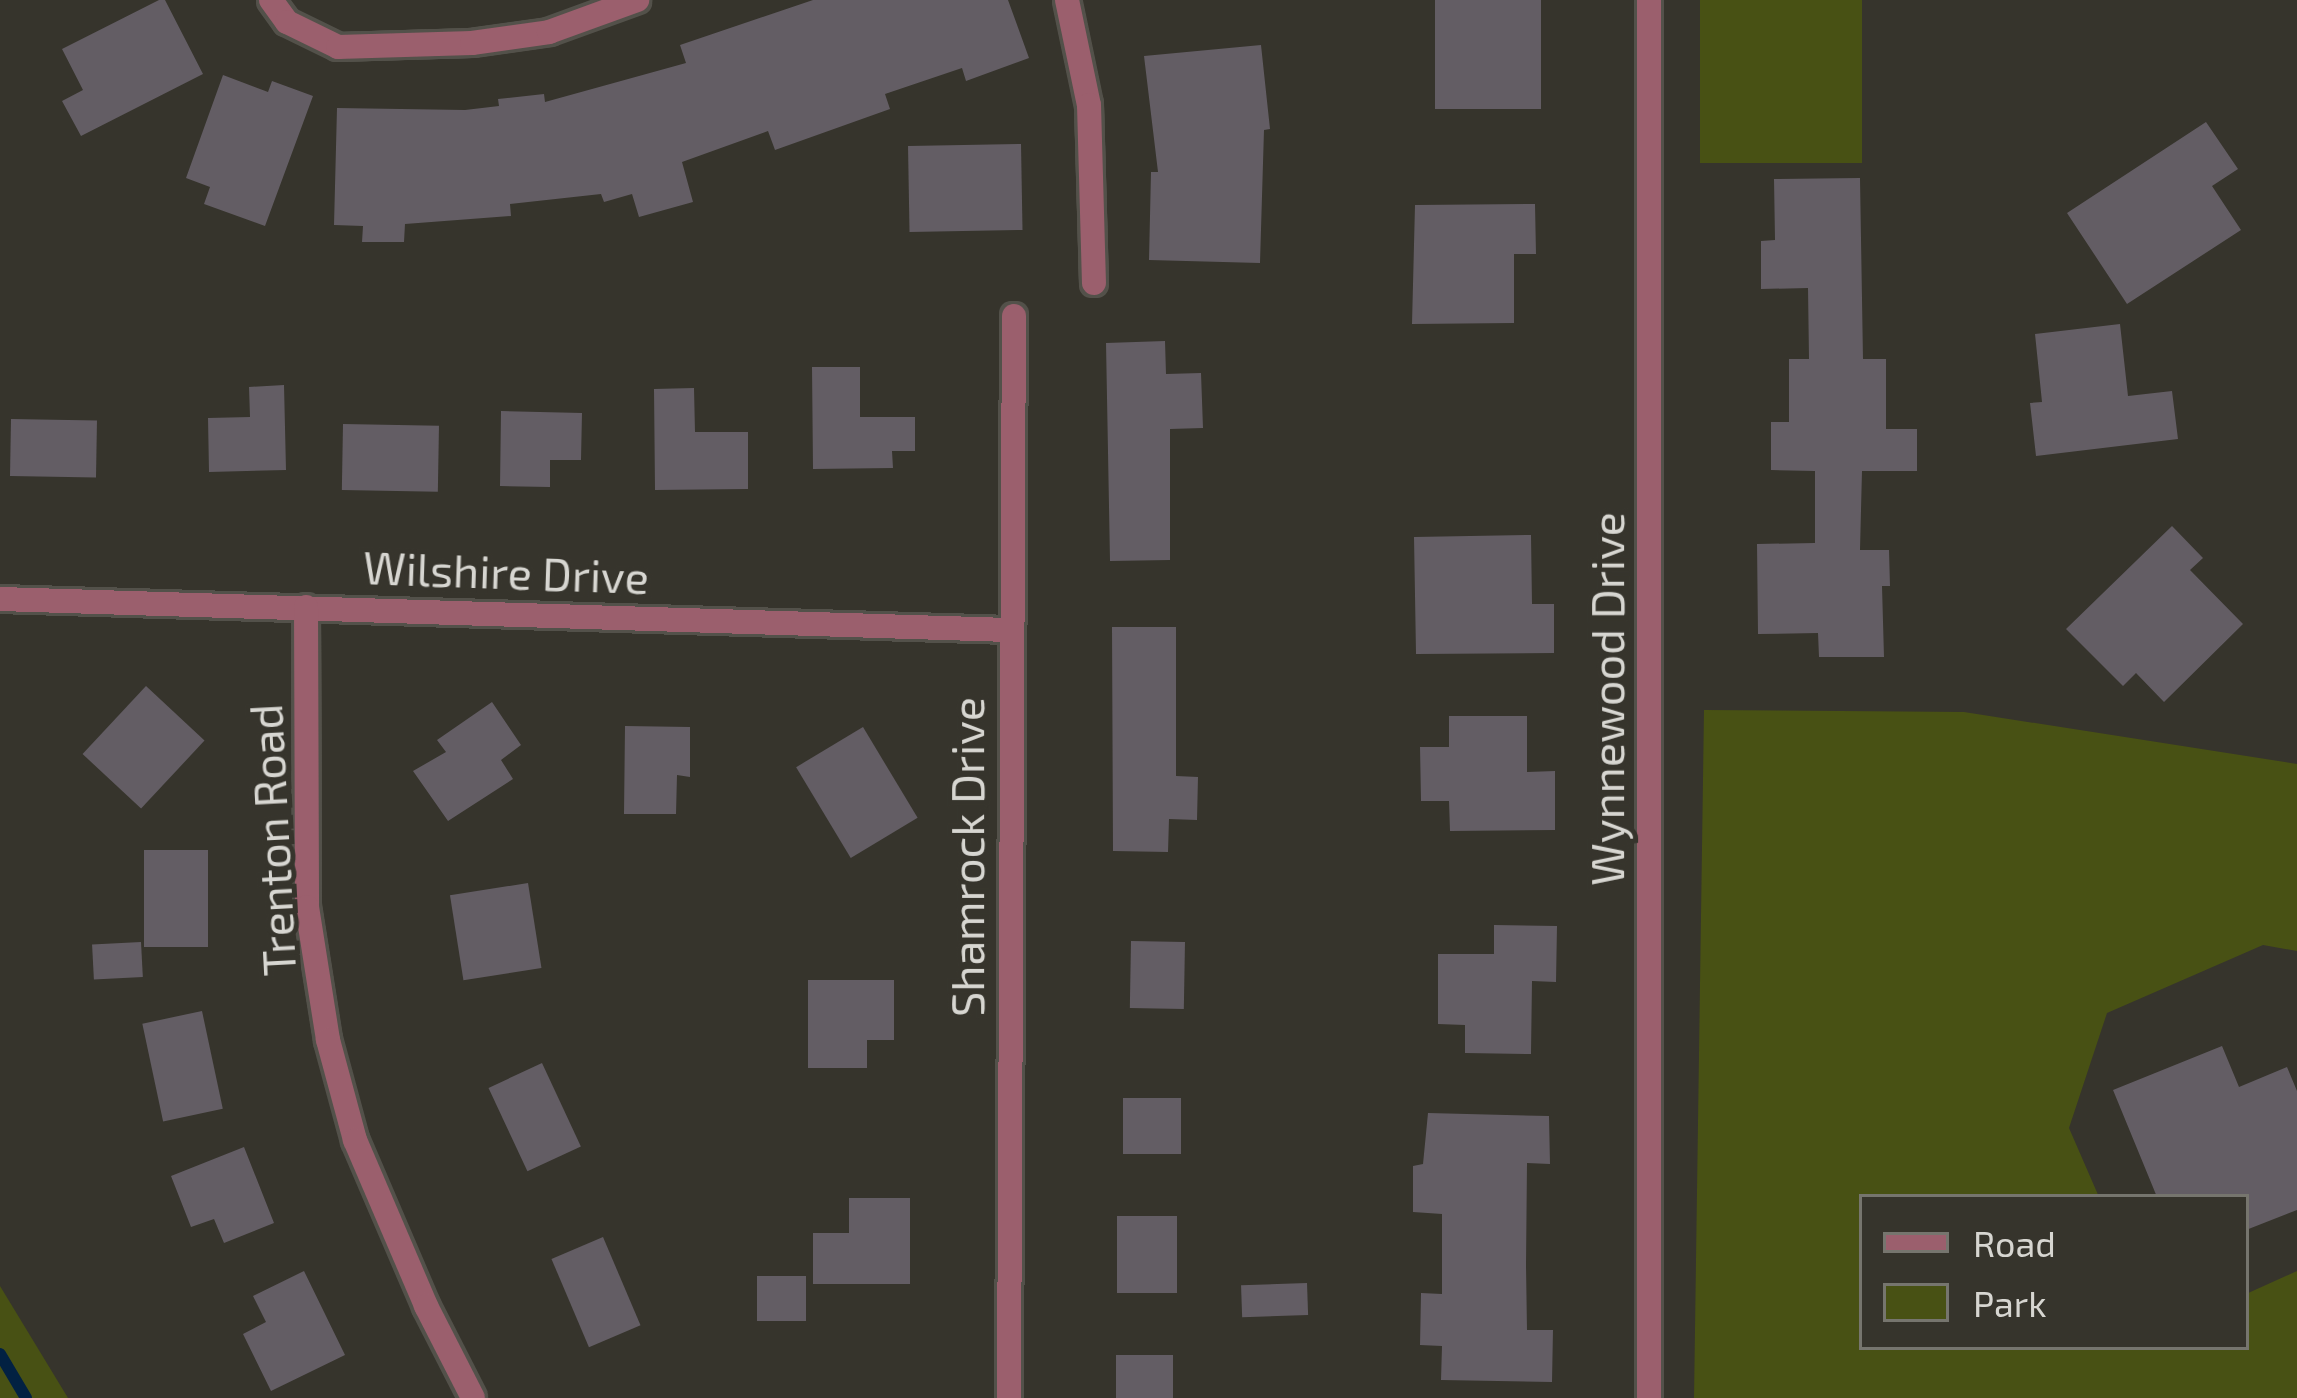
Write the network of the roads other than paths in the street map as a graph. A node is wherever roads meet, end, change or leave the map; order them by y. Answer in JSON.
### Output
{"nodes":[{"id":1,"x":271,"y":0,"type":"edge"},
{"id":2,"x":638,"y":0,"type":"edge"},
{"id":3,"x":1067,"y":0,"type":"edge"},
{"id":4,"x":1649,"y":0,"type":"edge"},
{"id":5,"x":1094,"y":283,"type":"dead end"},
{"id":6,"x":1014,"y":316,"type":"dead end"},
{"id":7,"x":0,"y":599,"type":"edge"},
{"id":8,"x":306,"y":608,"type":"junction"},
{"id":9,"x":1010,"y":630,"type":"junction"},
{"id":10,"x":473,"y":1398,"type":"edge"},
{"id":11,"x":1009,"y":1398,"type":"edge"},
{"id":12,"x":1649,"y":1398,"type":"edge"}],
"edges":[{"from":1,"to":2,"type":"street"},
{"from":3,"to":5,"type":"street"},
{"from":4,"to":12,"type":"street","name":"Wynnewood Drive"},
{"from":6,"to":9,"type":"street","name":"Shamrock Drive"},
{"from":7,"to":8,"type":"street","name":"Wilshire Drive"},
{"from":8,"to":9,"type":"street","name":"Wilshire Drive"},
{"from":8,"to":10,"type":"street","name":"Trenton Road"},
{"from":9,"to":11,"type":"street","name":"Shamrock Drive"}]}
